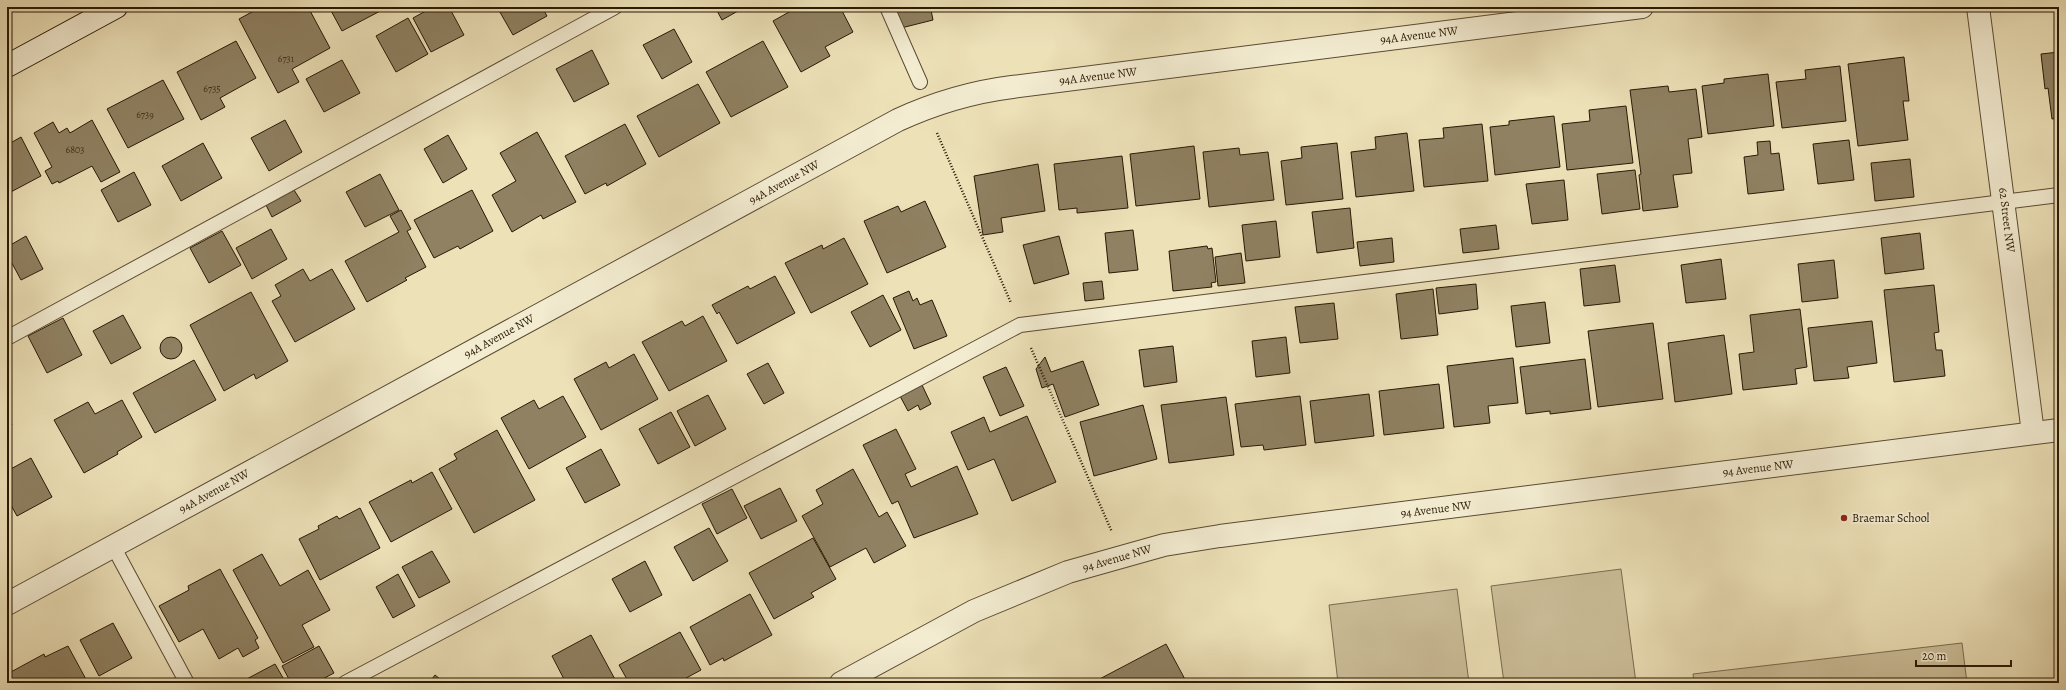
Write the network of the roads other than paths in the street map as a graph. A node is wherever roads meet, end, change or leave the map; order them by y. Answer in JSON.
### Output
{"nodes":[{"id":1,"x":615,"y":7,"type":"edge"},
{"id":2,"x":886,"y":7,"type":"edge"},
{"id":3,"x":1642,"y":7,"type":"edge"},
{"id":4,"x":1978,"y":7,"type":"edge"},
{"id":5,"x":102,"y":10,"type":"edge"},
{"id":6,"x":7,"y":66,"type":"edge"},
{"id":7,"x":920,"y":82,"type":"dead end"},
{"id":8,"x":2059,"y":195,"type":"edge"},
{"id":9,"x":2004,"y":202,"type":"junction"},
{"id":10,"x":7,"y":338,"type":"edge"},
{"id":11,"x":2059,"y":430,"type":"edge"},
{"id":12,"x":2033,"y":433,"type":"junction"},
{"id":13,"x":113,"y":546,"type":"junction"},
{"id":14,"x":7,"y":604,"type":"edge"},
{"id":15,"x":187,"y":683,"type":"edge"},
{"id":16,"x":345,"y":683,"type":"edge"},
{"id":17,"x":841,"y":683,"type":"edge"}],
"edges":[{"from":1,"to":10,"type":"lane"},
{"from":2,"to":7,"type":"lane"},
{"from":3,"to":13,"type":"street","name":"94A Avenue NW"},
{"from":4,"to":9,"type":"street","name":"62 Street NW"},
{"from":5,"to":6,"type":"street"},
{"from":8,"to":9,"type":"lane"},
{"from":9,"to":12,"type":"street","name":"62 Street NW"},
{"from":9,"to":16,"type":"lane"},
{"from":11,"to":12,"type":"street","name":"94 Avenue NW"},
{"from":12,"to":17,"type":"street","name":"94 Avenue NW"},
{"from":13,"to":14,"type":"street","name":"94A Avenue NW"},
{"from":13,"to":15,"type":"lane"}]}
